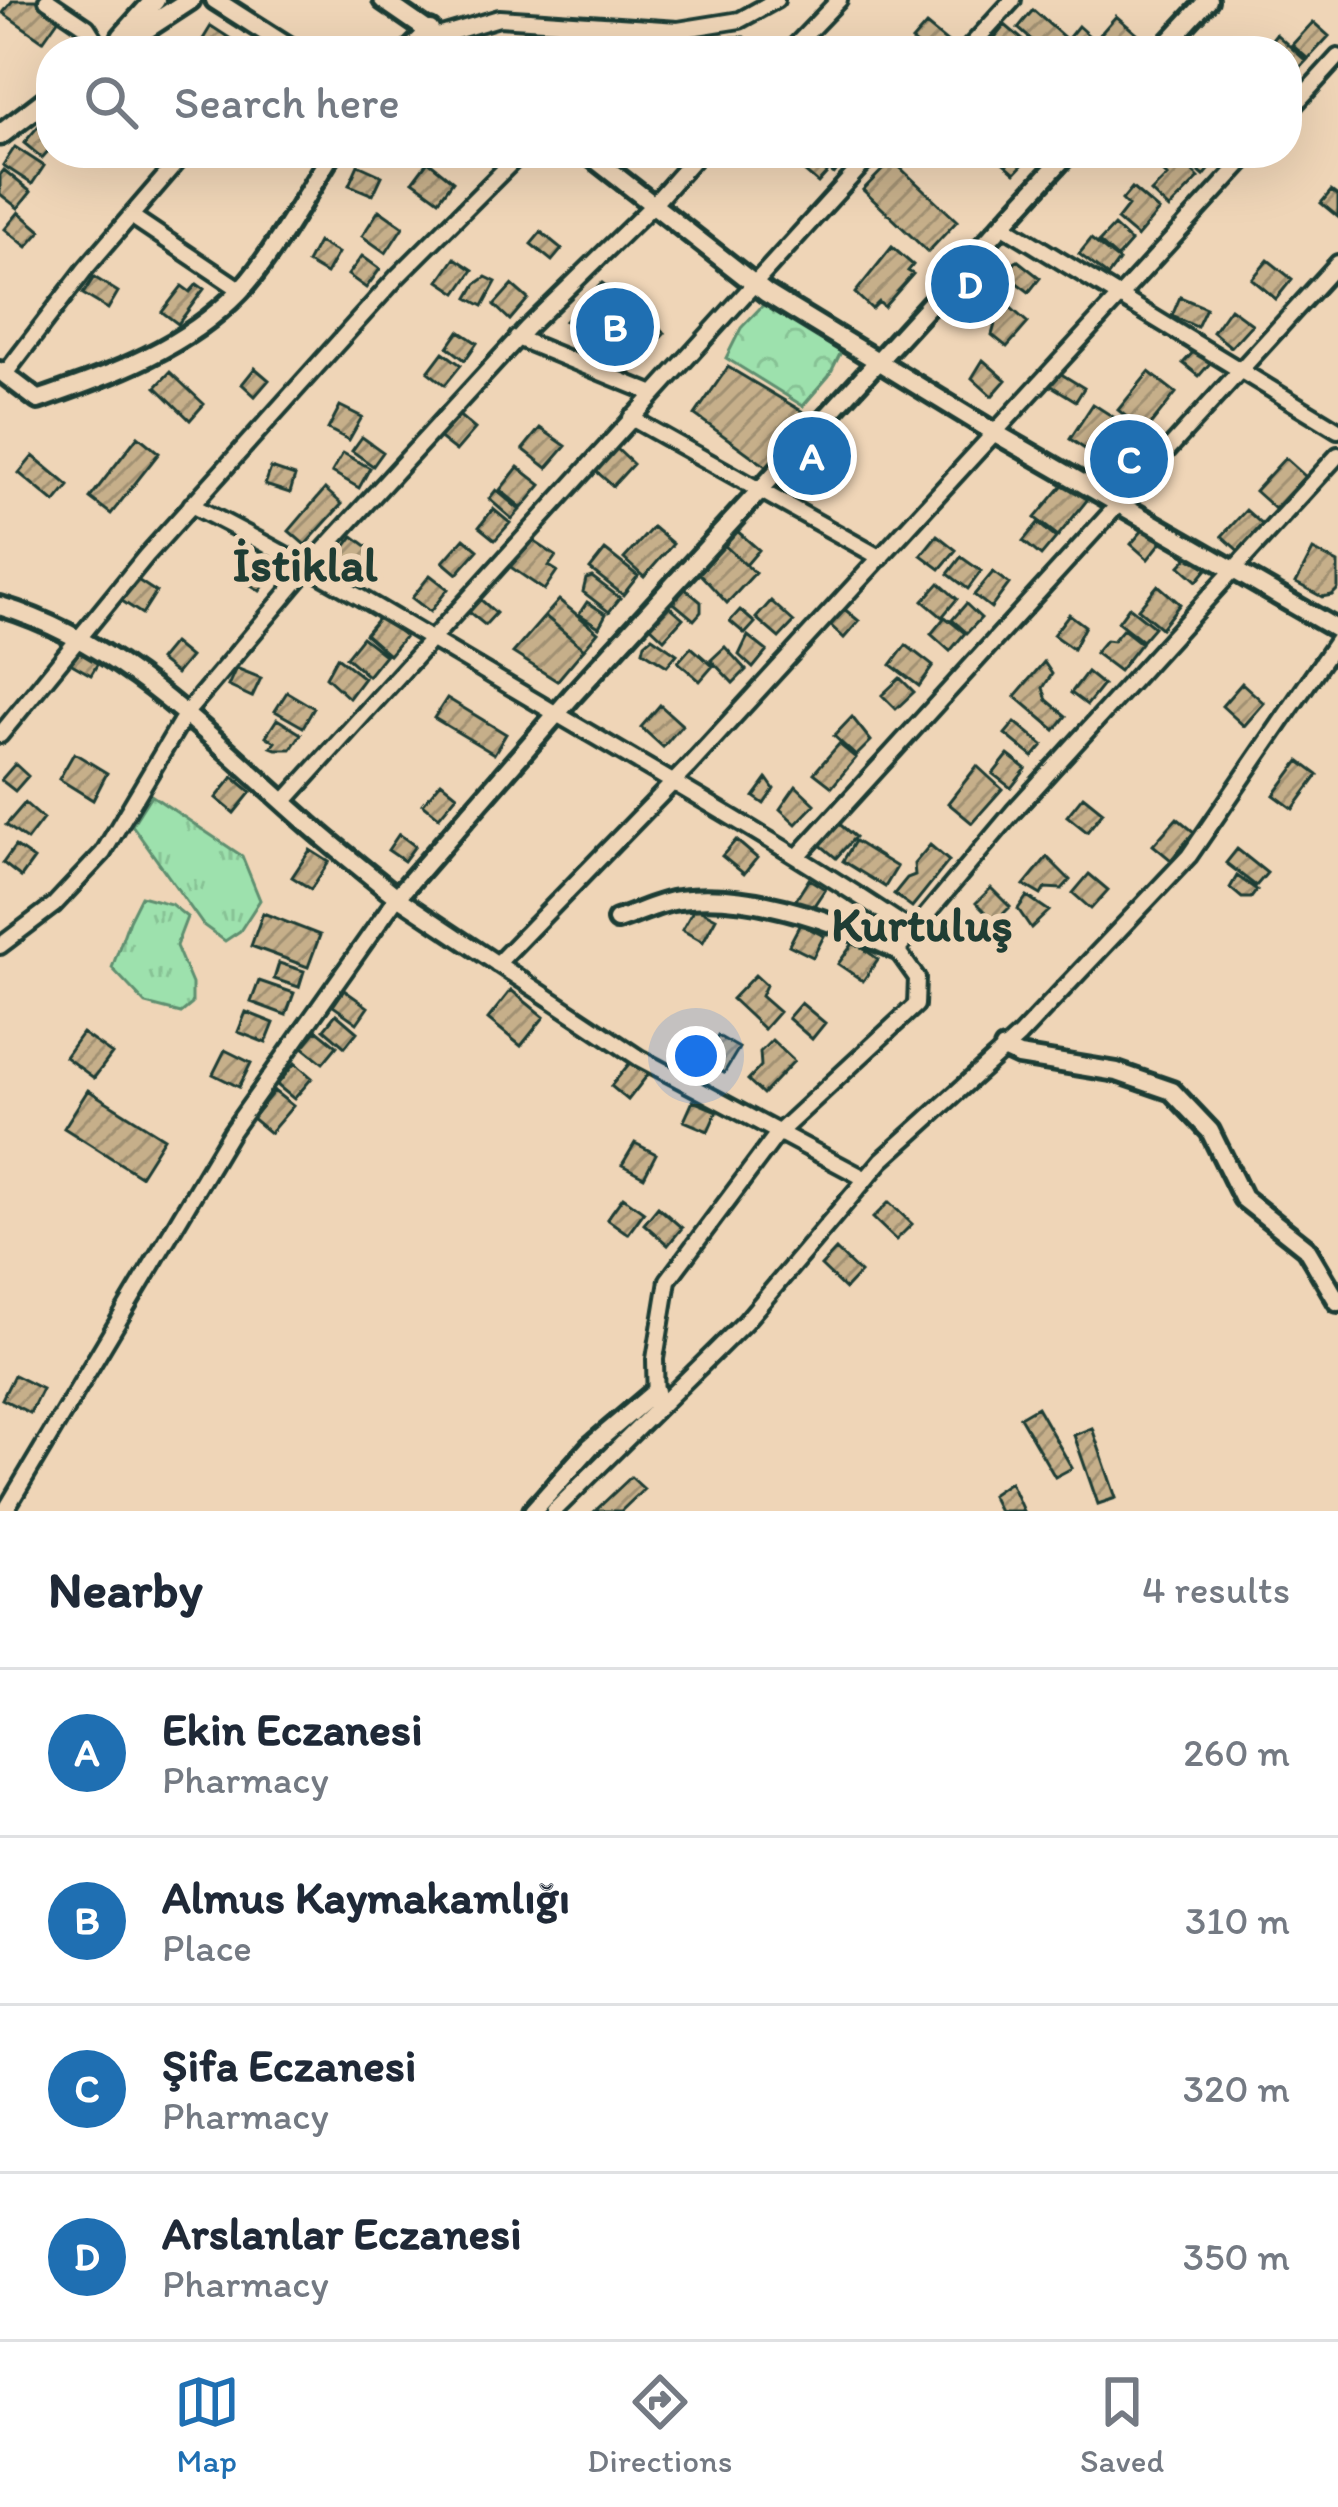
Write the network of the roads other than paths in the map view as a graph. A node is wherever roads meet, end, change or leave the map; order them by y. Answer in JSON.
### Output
{"nodes":[{"id":1,"x":47,"y":0,"type":"edge"},
{"id":2,"x":155,"y":0,"type":"edge"},
{"id":3,"x":190,"y":0,"type":"edge"},
{"id":4,"x":215,"y":0,"type":"edge"},
{"id":5,"x":383,"y":0,"type":"edge"},
{"id":6,"x":403,"y":0,"type":"edge"},
{"id":7,"x":776,"y":0,"type":"edge"},
{"id":8,"x":839,"y":0,"type":"edge"},
{"id":9,"x":1012,"y":0,"type":"edge"},
{"id":10,"x":1208,"y":0,"type":"edge"},
{"id":11,"x":430,"y":30,"type":"junction"},
{"id":12,"x":94,"y":36,"type":"edge"},
{"id":13,"x":121,"y":36,"type":"edge"},
{"id":14,"x":131,"y":36,"type":"edge"},
{"id":15,"x":264,"y":36,"type":"edge"},
{"id":16,"x":424,"y":36,"type":"edge"},
{"id":17,"x":438,"y":36,"type":"edge"},
{"id":18,"x":804,"y":36,"type":"edge"},
{"id":19,"x":980,"y":36,"type":"edge"},
{"id":20,"x":1175,"y":36,"type":"edge"},
{"id":21,"x":1338,"y":57,"type":"edge"},
{"id":22,"x":1302,"y":97,"type":"edge"},
{"id":23,"x":36,"y":107,"type":"edge"},
{"id":24,"x":0,"y":135,"type":"edge"},
{"id":25,"x":172,"y":168,"type":"edge"},
{"id":26,"x":322,"y":168,"type":"edge"},
{"id":27,"x":506,"y":168,"type":"edge"},
{"id":28,"x":606,"y":168,"type":"edge"},
{"id":29,"x":686,"y":168,"type":"edge"},
{"id":30,"x":858,"y":168,"type":"edge"},
{"id":31,"x":1054,"y":168,"type":"edge"},
{"id":32,"x":1237,"y":168,"type":"edge"},
{"id":33,"x":653,"y":205,"type":"junction"},
{"id":34,"x":131,"y":216,"type":"junction"},
{"id":35,"x":1002,"y":225,"type":"junction"},
{"id":36,"x":1338,"y":263,"type":"edge"},
{"id":37,"x":753,"y":283,"type":"junction"},
{"id":38,"x":241,"y":290,"type":"junction"},
{"id":39,"x":1122,"y":296,"type":"junction"},
{"id":40,"x":518,"y":338,"type":"junction"},
{"id":41,"x":878,"y":361,"type":"junction"},
{"id":42,"x":2,"y":372,"type":"edge"},
{"id":43,"x":1238,"y":372,"type":"junction"},
{"id":44,"x":654,"y":394,"type":"junction"},
{"id":45,"x":632,"y":418,"type":"junction"},
{"id":46,"x":1338,"y":430,"type":"edge"},
{"id":47,"x":997,"y":434,"type":"junction"},
{"id":48,"x":1338,"y":455,"type":"edge"},
{"id":49,"x":759,"y":492,"type":"junction"},
{"id":50,"x":1118,"y":503,"type":"junction"},
{"id":51,"x":191,"y":505,"type":"junction"},
{"id":52,"x":881,"y":558,"type":"junction"},
{"id":53,"x":310,"y":566,"type":"junction"},
{"id":54,"x":1235,"y":570,"type":"junction"},
{"id":55,"x":0,"y":596,"type":"edge"},
{"id":56,"x":0,"y":606,"type":"edge"},
{"id":57,"x":1338,"y":629,"type":"edge"},
{"id":58,"x":84,"y":633,"type":"junction"},
{"id":59,"x":432,"y":638,"type":"junction"},
{"id":60,"x":1338,"y":639,"type":"edge"},
{"id":61,"x":187,"y":713,"type":"junction"},
{"id":62,"x":557,"y":714,"type":"junction"},
{"id":63,"x":0,"y":735,"type":"edge"},
{"id":64,"x":675,"y":780,"type":"junction"},
{"id":65,"x":284,"y":802,"type":"junction"},
{"id":66,"x":799,"y":855,"type":"junction"},
{"id":67,"x":397,"y":897,"type":"junction"},
{"id":68,"x":617,"y":920,"type":"dead end"},
{"id":69,"x":912,"y":931,"type":"junction"},
{"id":70,"x":0,"y":946,"type":"edge"},
{"id":71,"x":897,"y":950,"type":"junction"},
{"id":72,"x":497,"y":964,"type":"junction"},
{"id":73,"x":1004,"y":1049,"type":"junction"},
{"id":74,"x":778,"y":1132,"type":"junction"},
{"id":75,"x":866,"y":1179,"type":"junction"},
{"id":76,"x":1338,"y":1302,"type":"edge"},
{"id":77,"x":656,"y":1400,"type":"junction"},
{"id":78,"x":5,"y":1511,"type":"edge"},
{"id":79,"x":533,"y":1511,"type":"edge"},
{"id":80,"x":554,"y":1511,"type":"edge"}],
"edges":[{"from":1,"to":12,"type":"street"},
{"from":2,"to":13,"type":"main road"},
{"from":3,"to":14,"type":"main road"},
{"from":4,"to":15,"type":"street"},
{"from":5,"to":11,"type":"street"},
{"from":6,"to":11,"type":"street"},
{"from":7,"to":11,"type":"street"},
{"from":8,"to":18,"type":"street"},
{"from":9,"to":19,"type":"street"},
{"from":10,"to":20,"type":"street"},
{"from":11,"to":16,"type":"street"},
{"from":11,"to":17,"type":"street"},
{"from":21,"to":22,"type":"street"},
{"from":23,"to":24,"type":"main road"},
{"from":25,"to":34,"type":"street"},
{"from":26,"to":38,"type":"street"},
{"from":27,"to":51,"type":"street"},
{"from":28,"to":33,"type":"street"},
{"from":29,"to":33,"type":"street"},
{"from":30,"to":37,"type":"street"},
{"from":31,"to":35,"type":"street"},
{"from":32,"to":39,"type":"street"},
{"from":33,"to":37,"type":"street"},
{"from":33,"to":40,"type":"street"},
{"from":34,"to":38,"type":"street"},
{"from":34,"to":42,"type":"street"},
{"from":35,"to":39,"type":"street"},
{"from":35,"to":41,"type":"street"},
{"from":36,"to":43,"type":"street"},
{"from":37,"to":41,"type":"street"},
{"from":37,"to":44,"type":"street"},
{"from":38,"to":42,"type":"street"},
{"from":39,"to":43,"type":"street"},
{"from":39,"to":47,"type":"street"},
{"from":40,"to":44,"type":"street"},
{"from":40,"to":53,"type":"street"},
{"from":41,"to":47,"type":"street"},
{"from":41,"to":49,"type":"street"},
{"from":43,"to":46,"type":"street"},
{"from":43,"to":50,"type":"street"},
{"from":44,"to":45,"type":"street"},
{"from":45,"to":49,"type":"street"},
{"from":45,"to":59,"type":"street"},
{"from":47,"to":50,"type":"street"},
{"from":47,"to":52,"type":"street"},
{"from":48,"to":54,"type":"street"},
{"from":49,"to":52,"type":"street"},
{"from":49,"to":62,"type":"street"},
{"from":50,"to":54,"type":"street"},
{"from":50,"to":66,"type":"street"},
{"from":51,"to":53,"type":"street"},
{"from":51,"to":58,"type":"street"},
{"from":52,"to":64,"type":"street"},
{"from":53,"to":59,"type":"street"},
{"from":53,"to":61,"type":"street"},
{"from":54,"to":57,"type":"street"},
{"from":54,"to":69,"type":"street"},
{"from":55,"to":58,"type":"street"},
{"from":56,"to":58,"type":"street"},
{"from":58,"to":61,"type":"street"},
{"from":58,"to":63,"type":"street"},
{"from":59,"to":62,"type":"street"},
{"from":59,"to":65,"type":"street"},
{"from":60,"to":73,"type":"street"},
{"from":61,"to":65,"type":"street"},
{"from":61,"to":70,"type":"street"},
{"from":62,"to":64,"type":"street"},
{"from":62,"to":67,"type":"street"},
{"from":64,"to":66,"type":"street"},
{"from":64,"to":72,"type":"street"},
{"from":65,"to":67,"type":"street"},
{"from":66,"to":69,"type":"street"},
{"from":67,"to":72,"type":"street"},
{"from":67,"to":78,"type":"street"},
{"from":68,"to":71,"type":"street"},
{"from":69,"to":71,"type":"street"},
{"from":71,"to":74,"type":"street"},
{"from":72,"to":74,"type":"street"},
{"from":73,"to":75,"type":"street"},
{"from":73,"to":76,"type":"street"},
{"from":74,"to":75,"type":"street"},
{"from":74,"to":77,"type":"street"},
{"from":75,"to":77,"type":"street"},
{"from":77,"to":79,"type":"street"},
{"from":77,"to":80,"type":"street"}]}
